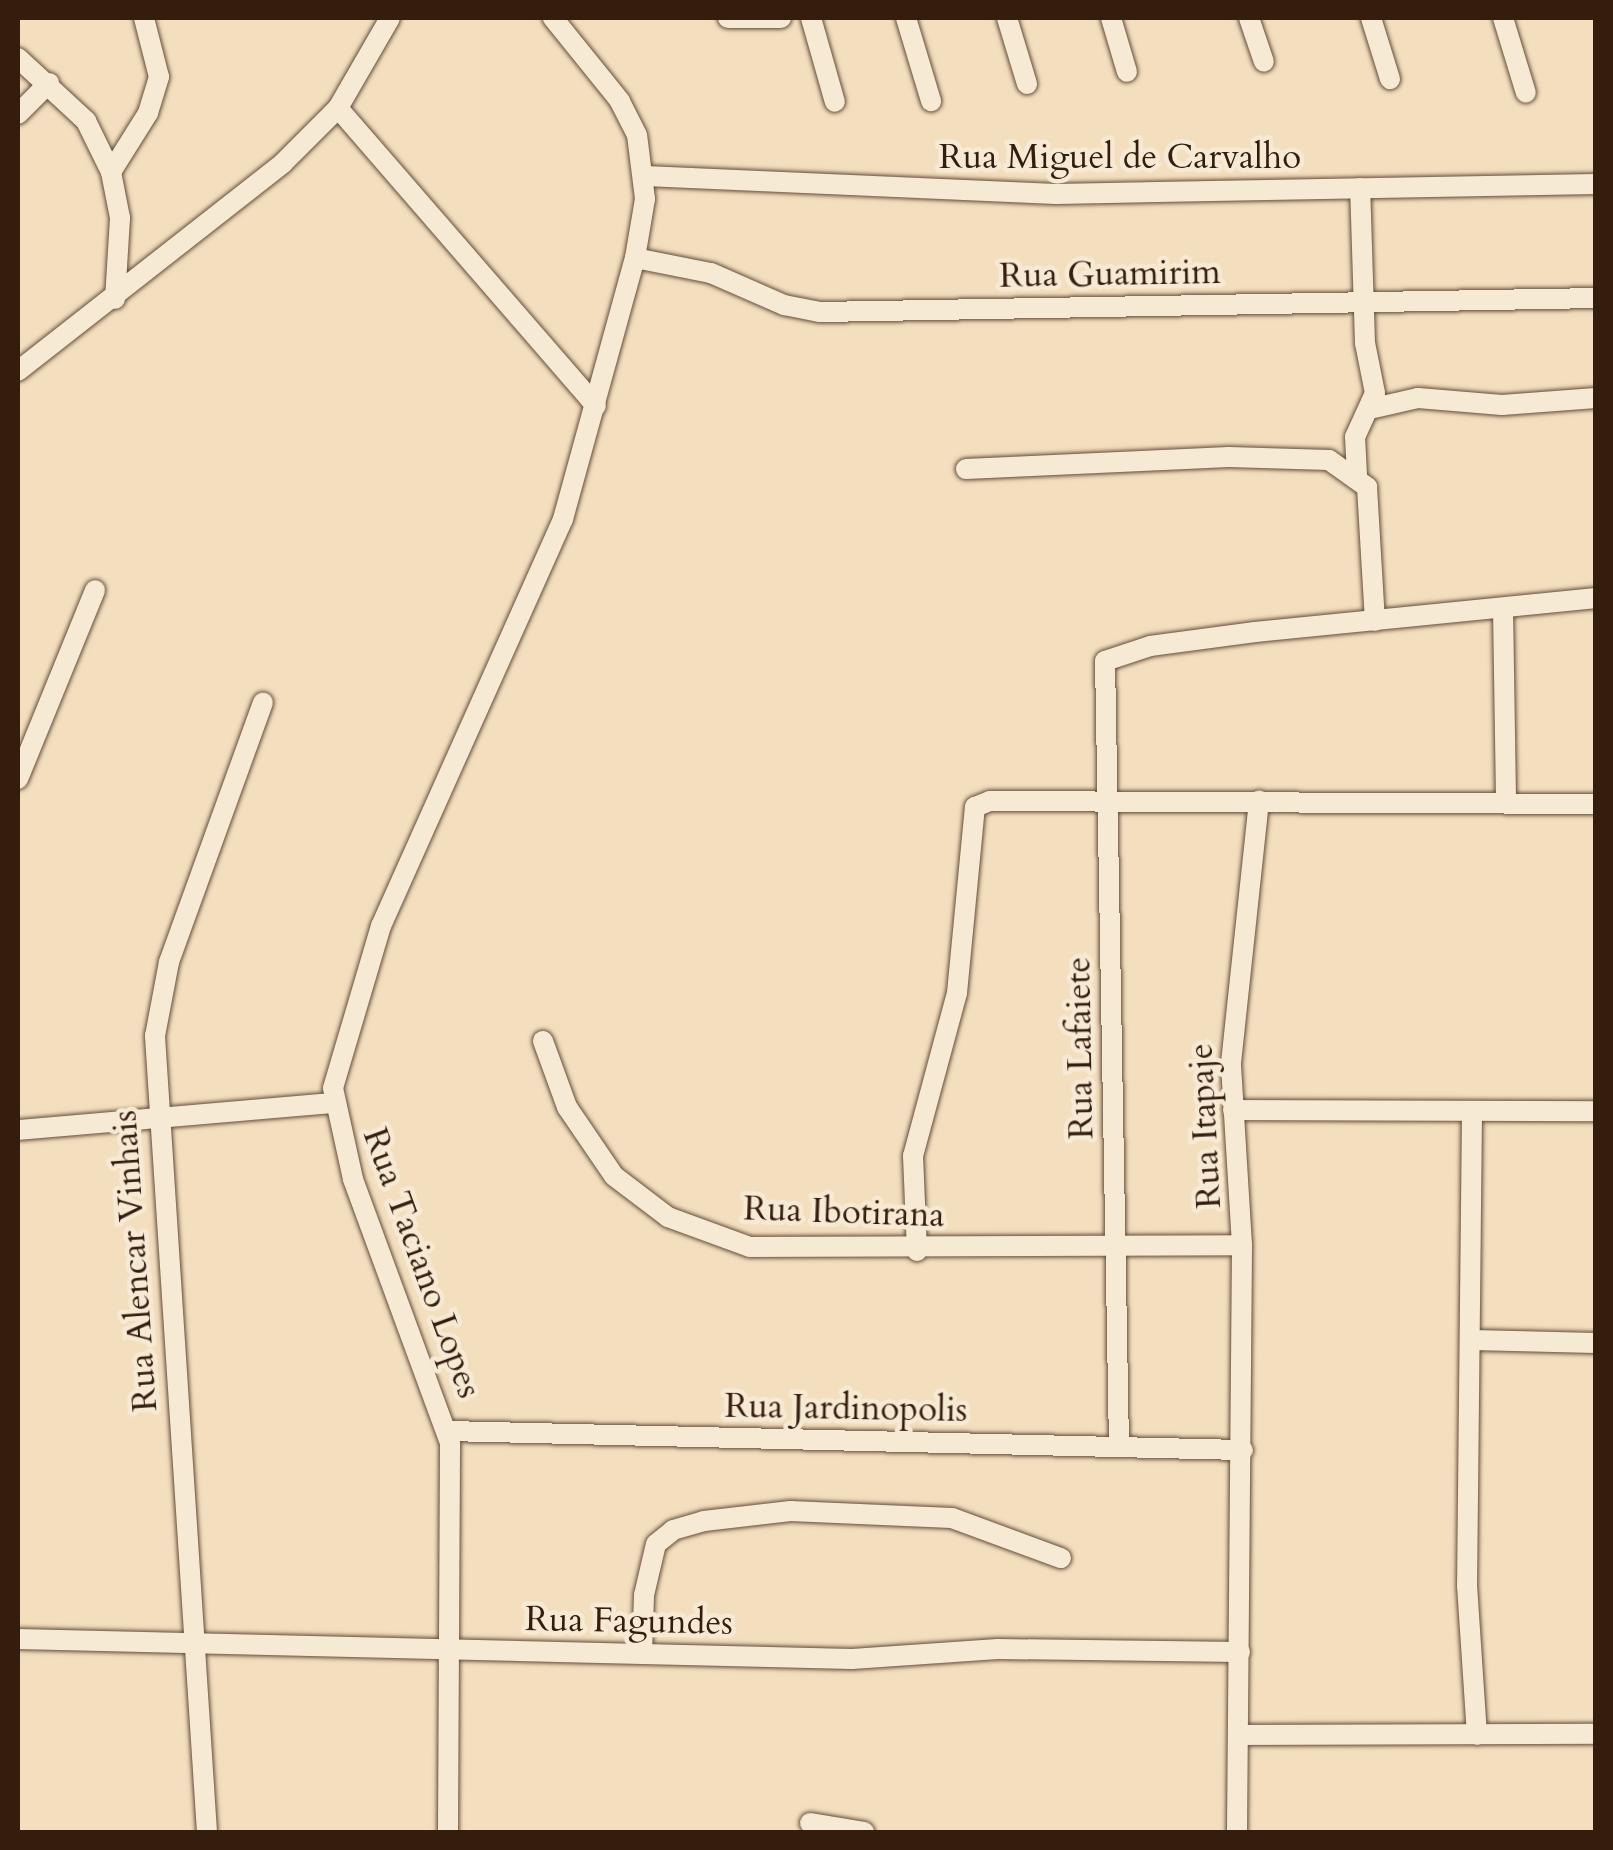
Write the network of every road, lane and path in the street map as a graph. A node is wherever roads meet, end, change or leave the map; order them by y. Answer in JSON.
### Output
{"nodes":[{"id":1,"x":144,"y":18,"type":"edge"},
{"id":2,"x":390,"y":18,"type":"edge"},
{"id":3,"x":554,"y":18,"type":"edge"},
{"id":4,"x":728,"y":18,"type":"edge"},
{"id":5,"x":781,"y":18,"type":"edge"},
{"id":6,"x":811,"y":18,"type":"edge"},
{"id":7,"x":906,"y":18,"type":"edge"},
{"id":8,"x":1007,"y":18,"type":"edge"},
{"id":9,"x":1111,"y":18,"type":"edge"},
{"id":10,"x":1250,"y":18,"type":"edge"},
{"id":11,"x":1372,"y":18,"type":"edge"},
{"id":12,"x":1502,"y":18,"type":"edge"},
{"id":13,"x":18,"y":58,"type":"edge"},
{"id":14,"x":1264,"y":62,"type":"dead end"},
{"id":15,"x":1127,"y":72,"type":"dead end"},
{"id":16,"x":1390,"y":80,"type":"dead end"},
{"id":17,"x":49,"y":83,"type":"junction"},
{"id":18,"x":1027,"y":84,"type":"dead end"},
{"id":19,"x":1526,"y":92,"type":"dead end"},
{"id":20,"x":836,"y":102,"type":"dead end"},
{"id":21,"x":931,"y":102,"type":"dead end"},
{"id":22,"x":338,"y":108,"type":"junction"},
{"id":23,"x":18,"y":114,"type":"edge"},
{"id":24,"x":112,"y":172,"type":"junction"},
{"id":25,"x":645,"y":176,"type":"junction"},
{"id":26,"x":1596,"y":184,"type":"edge"},
{"id":27,"x":1360,"y":188,"type":"junction"},
{"id":28,"x":635,"y":258,"type":"junction"},
{"id":29,"x":1596,"y":298,"type":"edge"},
{"id":30,"x":114,"y":299,"type":"junction"},
{"id":31,"x":1368,"y":304,"type":"junction"},
{"id":32,"x":18,"y":371,"type":"edge"},
{"id":33,"x":1596,"y":398,"type":"edge"},
{"id":34,"x":596,"y":406,"type":"junction"},
{"id":35,"x":1374,"y":408,"type":"junction"},
{"id":36,"x":966,"y":469,"type":"dead end"},
{"id":37,"x":1357,"y":475,"type":"junction"},
{"id":38,"x":94,"y":590,"type":"dead end"},
{"id":39,"x":1596,"y":598,"type":"edge"},
{"id":40,"x":1503,"y":608,"type":"junction"},
{"id":41,"x":1375,"y":621,"type":"junction"},
{"id":42,"x":264,"y":702,"type":"dead end"},
{"id":43,"x":18,"y":779,"type":"edge"},
{"id":44,"x":1259,"y":800,"type":"junction"},
{"id":45,"x":1506,"y":803,"type":"junction"},
{"id":46,"x":1596,"y":804,"type":"edge"},
{"id":47,"x":1109,"y":805,"type":"junction"},
{"id":48,"x":543,"y":1042,"type":"dead end"},
{"id":49,"x":334,"y":1104,"type":"junction"},
{"id":50,"x":1233,"y":1110,"type":"junction"},
{"id":51,"x":1596,"y":1110,"type":"edge"},
{"id":52,"x":1472,"y":1112,"type":"junction"},
{"id":53,"x":156,"y":1119,"type":"junction"},
{"id":54,"x":18,"y":1130,"type":"edge"},
{"id":55,"x":1115,"y":1243,"type":"junction"},
{"id":56,"x":1242,"y":1245,"type":"junction"},
{"id":57,"x":917,"y":1251,"type":"junction"},
{"id":58,"x":1472,"y":1340,"type":"junction"},
{"id":59,"x":1596,"y":1343,"type":"edge"},
{"id":60,"x":447,"y":1431,"type":"junction"},
{"id":61,"x":1119,"y":1446,"type":"junction"},
{"id":62,"x":1243,"y":1450,"type":"junction"},
{"id":63,"x":1062,"y":1558,"type":"dead end"},
{"id":64,"x":18,"y":1639,"type":"edge"},
{"id":65,"x":197,"y":1642,"type":"junction"},
{"id":66,"x":448,"y":1652,"type":"junction"},
{"id":67,"x":1240,"y":1652,"type":"junction"},
{"id":68,"x":642,"y":1653,"type":"junction"},
{"id":69,"x":1477,"y":1734,"type":"junction"},
{"id":70,"x":1596,"y":1734,"type":"edge"},
{"id":71,"x":1241,"y":1735,"type":"junction"},
{"id":72,"x":810,"y":1823,"type":"dead end"},
{"id":73,"x":207,"y":1832,"type":"edge"},
{"id":74,"x":448,"y":1832,"type":"edge"},
{"id":75,"x":864,"y":1832,"type":"edge"},
{"id":76,"x":1237,"y":1832,"type":"edge"}],
"edges":[{"from":1,"to":24,"type":"street"},
{"from":2,"to":22,"type":"street"},
{"from":3,"to":25,"type":"street"},
{"from":4,"to":5,"type":"street"},
{"from":6,"to":20,"type":"street"},
{"from":7,"to":21,"type":"street"},
{"from":8,"to":18,"type":"street"},
{"from":9,"to":15,"type":"street"},
{"from":10,"to":14,"type":"street"},
{"from":11,"to":16,"type":"street"},
{"from":12,"to":19,"type":"street"},
{"from":13,"to":17,"type":"street"},
{"from":17,"to":23,"type":"street"},
{"from":17,"to":24,"type":"street"},
{"from":22,"to":30,"type":"street"},
{"from":22,"to":34,"type":"street"},
{"from":24,"to":30,"type":"street"},
{"from":25,"to":27,"type":"street","name":"Rua Miguel de Carvalho"},
{"from":25,"to":28,"type":"street","name":"Rua Taciano Lopes"},
{"from":26,"to":27,"type":"street","name":"Rua Miguel de Carvalho"},
{"from":27,"to":31,"type":"street"},
{"from":28,"to":31,"type":"street","name":"Rua Guamirim"},
{"from":28,"to":34,"type":"street","name":"Rua Taciano Lopes"},
{"from":29,"to":31,"type":"street","name":"Rua Guamirim"},
{"from":30,"to":32,"type":"street"},
{"from":31,"to":35,"type":"street"},
{"from":33,"to":35,"type":"street"},
{"from":34,"to":49,"type":"street","name":"Rua Taciano Lopes"},
{"from":35,"to":37,"type":"street"},
{"from":36,"to":37,"type":"street"},
{"from":37,"to":41,"type":"street"},
{"from":38,"to":43,"type":"street"},
{"from":39,"to":40,"type":"street"},
{"from":40,"to":41,"type":"street"},
{"from":40,"to":45,"type":"street"},
{"from":41,"to":47,"type":"street","name":"Rua Lafaiete"},
{"from":42,"to":53,"type":"street","name":"Rua Alencar Vinhais"},
{"from":44,"to":45,"type":"street"},
{"from":44,"to":47,"type":"street"},
{"from":44,"to":50,"type":"street","name":"Rua Itapaje"},
{"from":45,"to":46,"type":"street"},
{"from":47,"to":55,"type":"street","name":"Rua Lafaiete"},
{"from":47,"to":57,"type":"street"},
{"from":48,"to":57,"type":"street","name":"Rua Ibotirana"},
{"from":49,"to":53,"type":"street"},
{"from":49,"to":60,"type":"street","name":"Rua Taciano Lopes"},
{"from":50,"to":52,"type":"street"},
{"from":50,"to":56,"type":"street","name":"Rua Itapaje"},
{"from":51,"to":52,"type":"street"},
{"from":52,"to":58,"type":"street"},
{"from":53,"to":54,"type":"street"},
{"from":53,"to":65,"type":"street","name":"Rua Alencar Vinhais"},
{"from":55,"to":56,"type":"street","name":"Rua Ibotirana"},
{"from":55,"to":57,"type":"street","name":"Rua Ibotirana"},
{"from":55,"to":61,"type":"street","name":"Rua Lafaiete"},
{"from":56,"to":62,"type":"street","name":"Rua Itapaje"},
{"from":58,"to":59,"type":"street"},
{"from":58,"to":69,"type":"street"},
{"from":60,"to":61,"type":"street","name":"Rua Jardinopolis"},
{"from":60,"to":66,"type":"street","name":"Rua Taciano Lopes"},
{"from":61,"to":62,"type":"street","name":"Rua Jardinopolis"},
{"from":62,"to":67,"type":"street","name":"Rua Itapaje"},
{"from":63,"to":68,"type":"street"},
{"from":64,"to":65,"type":"street","name":"Rua Fagundes"},
{"from":65,"to":66,"type":"street","name":"Rua Fagundes"},
{"from":65,"to":73,"type":"street","name":"Rua Alencar Vinhais"},
{"from":66,"to":68,"type":"street","name":"Rua Fagundes"},
{"from":66,"to":74,"type":"street","name":"Rua Taciano Lopes"},
{"from":67,"to":68,"type":"street","name":"Rua Fagundes"},
{"from":67,"to":71,"type":"street","name":"Rua Itapaje"},
{"from":69,"to":70,"type":"street"},
{"from":69,"to":71,"type":"street"},
{"from":71,"to":76,"type":"street","name":"Rua Itapaje"},
{"from":72,"to":75,"type":"street"}]}
